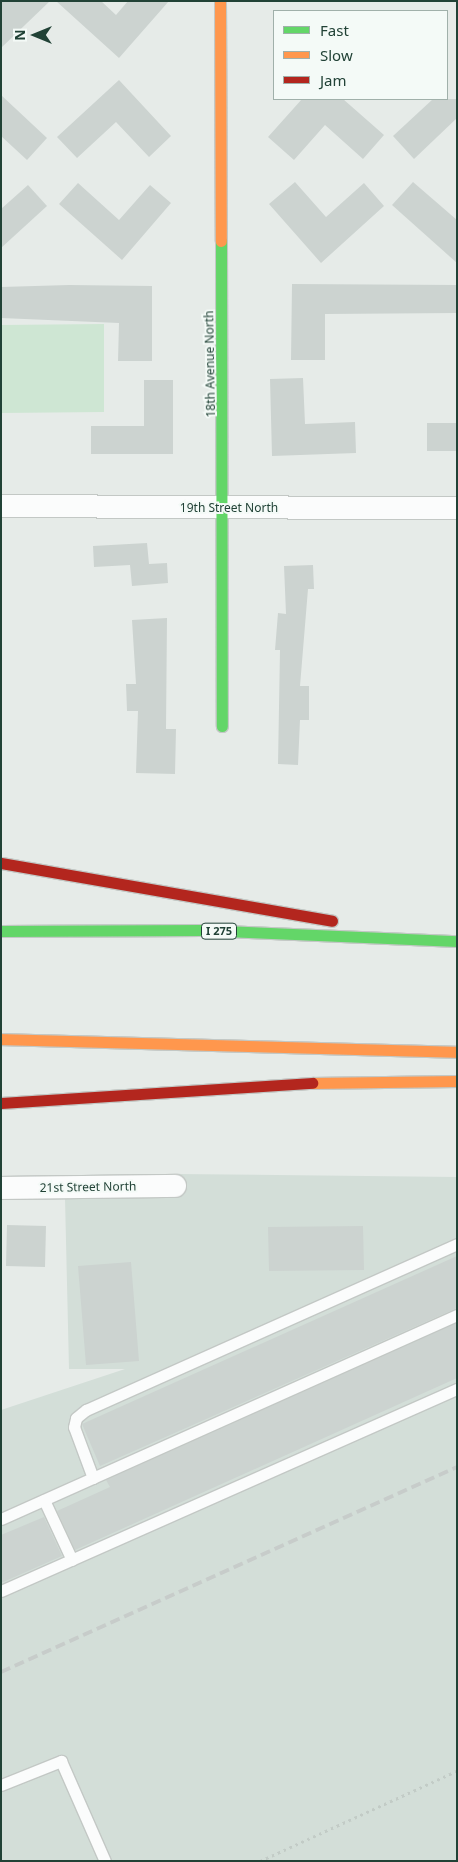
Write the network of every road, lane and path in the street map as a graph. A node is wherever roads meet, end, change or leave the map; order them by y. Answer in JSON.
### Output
{"nodes":[{"id":1,"x":220,"y":1,"type":"edge"},
{"id":2,"x":1,"y":506,"type":"edge"},
{"id":3,"x":225,"y":508,"type":"junction"},
{"id":4,"x":457,"y":508,"type":"edge"},
{"id":5,"x":222,"y":726,"type":"dead end"},
{"id":6,"x":1,"y":863,"type":"edge"},
{"id":7,"x":1,"y":931,"type":"edge"},
{"id":8,"x":437,"y":940,"type":"junction"},
{"id":9,"x":457,"y":941,"type":"edge"},
{"id":10,"x":1,"y":1039,"type":"edge"},
{"id":11,"x":457,"y":1052,"type":"edge"},
{"id":12,"x":457,"y":1081,"type":"edge"},
{"id":13,"x":1,"y":1103,"type":"edge"},
{"id":14,"x":175,"y":1186,"type":"dead end"},
{"id":15,"x":1,"y":1188,"type":"edge"},
{"id":16,"x":457,"y":1244,"type":"edge"},
{"id":17,"x":457,"y":1315,"type":"edge"},
{"id":18,"x":457,"y":1389,"type":"edge"},
{"id":19,"x":93,"y":1478,"type":"junction"},
{"id":20,"x":44,"y":1500,"type":"junction"},
{"id":21,"x":1,"y":1519,"type":"edge"},
{"id":22,"x":72,"y":1560,"type":"junction"},
{"id":23,"x":1,"y":1591,"type":"edge"},
{"id":24,"x":457,"y":1771,"type":"edge"},
{"id":25,"x":1,"y":1785,"type":"edge"},
{"id":26,"x":105,"y":1861,"type":"edge"},
{"id":27,"x":260,"y":1861,"type":"edge"}],
"edges":[{"from":1,"to":3,"type":"main road","name":"18th Avenue North"},
{"from":2,"to":3,"type":"street","name":"19th Street North"},
{"from":3,"to":4,"type":"street","name":"19th Street North"},
{"from":3,"to":5,"type":"main road","name":"18th Avenue North"},
{"from":6,"to":8,"type":"main road"},
{"from":7,"to":8,"type":"main road","number":"I 275"},
{"from":8,"to":9,"type":"main road","number":"I 275"},
{"from":10,"to":11,"type":"main road"},
{"from":12,"to":13,"type":"main road"},
{"from":14,"to":15,"type":"street","name":"21st Street North"},
{"from":16,"to":19,"type":"lane"},
{"from":17,"to":19,"type":"lane"},
{"from":18,"to":22,"type":"lane"},
{"from":19,"to":20,"type":"lane"},
{"from":20,"to":21,"type":"lane"},
{"from":20,"to":22,"type":"lane"},
{"from":22,"to":23,"type":"lane"},
{"from":24,"to":27,"type":"path"},
{"from":25,"to":26,"type":"lane"}]}
